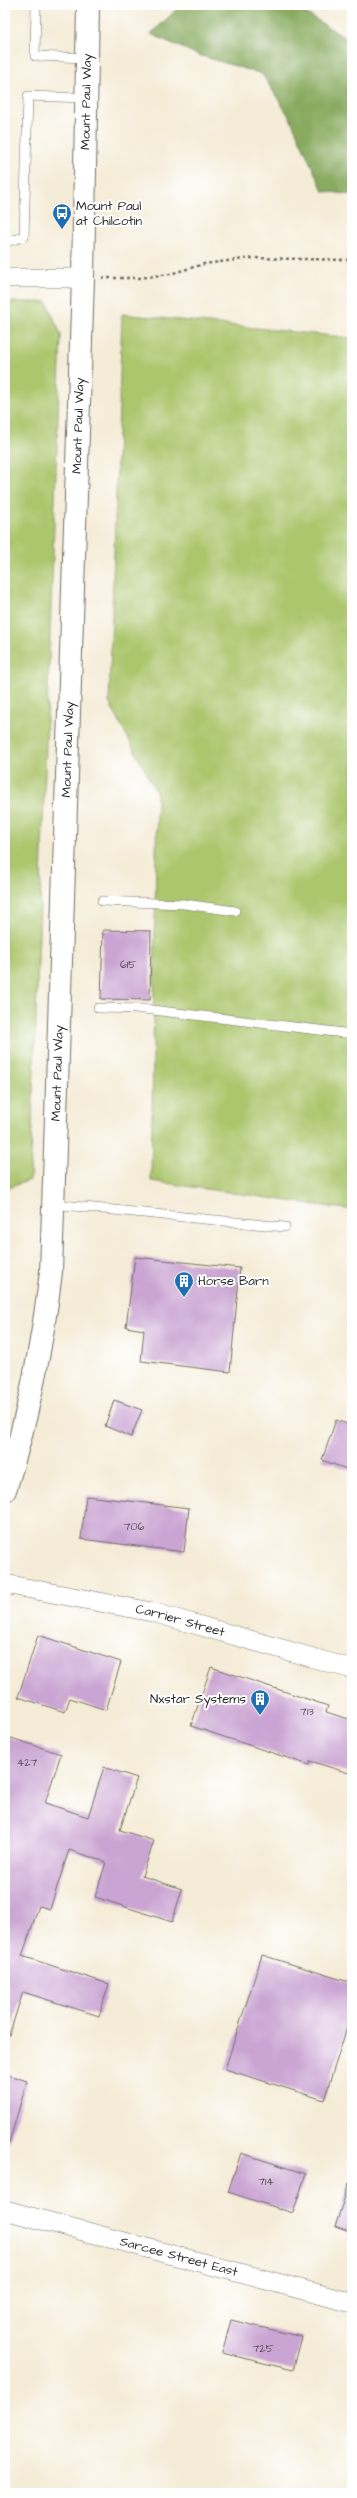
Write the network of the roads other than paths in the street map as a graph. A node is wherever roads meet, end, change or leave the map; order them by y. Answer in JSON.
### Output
{"nodes":[{"id":1,"x":36,"y":5,"type":"edge"},
{"id":2,"x":88,"y":5,"type":"edge"},
{"id":3,"x":87,"y":58,"type":"junction"},
{"id":4,"x":86,"y":98,"type":"junction"},
{"id":5,"x":5,"y":242,"type":"edge"},
{"id":6,"x":5,"y":278,"type":"edge"},
{"id":7,"x":83,"y":278,"type":"junction"},
{"id":8,"x":102,"y":901,"type":"dead end"},
{"id":9,"x":235,"y":911,"type":"dead end"},
{"id":10,"x":98,"y":1008,"type":"dead end"},
{"id":11,"x":352,"y":1034,"type":"edge"},
{"id":12,"x":53,"y":1204,"type":"junction"},
{"id":13,"x":285,"y":1227,"type":"dead end"},
{"id":14,"x":5,"y":1490,"type":"edge"},
{"id":15,"x":5,"y":1584,"type":"edge"},
{"id":16,"x":352,"y":1669,"type":"edge"},
{"id":17,"x":5,"y":2210,"type":"edge"},
{"id":18,"x":352,"y":2302,"type":"edge"}],
"edges":[{"from":1,"to":3,"type":"lane"},
{"from":2,"to":3,"type":"street","name":"Mount Paul Way"},
{"from":3,"to":4,"type":"street","name":"Mount Paul Way"},
{"from":4,"to":5,"type":"lane"},
{"from":4,"to":7,"type":"street","name":"Mount Paul Way"},
{"from":6,"to":7,"type":"street"},
{"from":7,"to":12,"type":"street","name":"Mount Paul Way"},
{"from":8,"to":9,"type":"lane"},
{"from":10,"to":11,"type":"lane"},
{"from":12,"to":13,"type":"lane"},
{"from":12,"to":14,"type":"street","name":"Mount Paul Way"},
{"from":15,"to":16,"type":"street","name":"Carrier Street"},
{"from":17,"to":18,"type":"street","name":"Sarcee Street East"}]}
